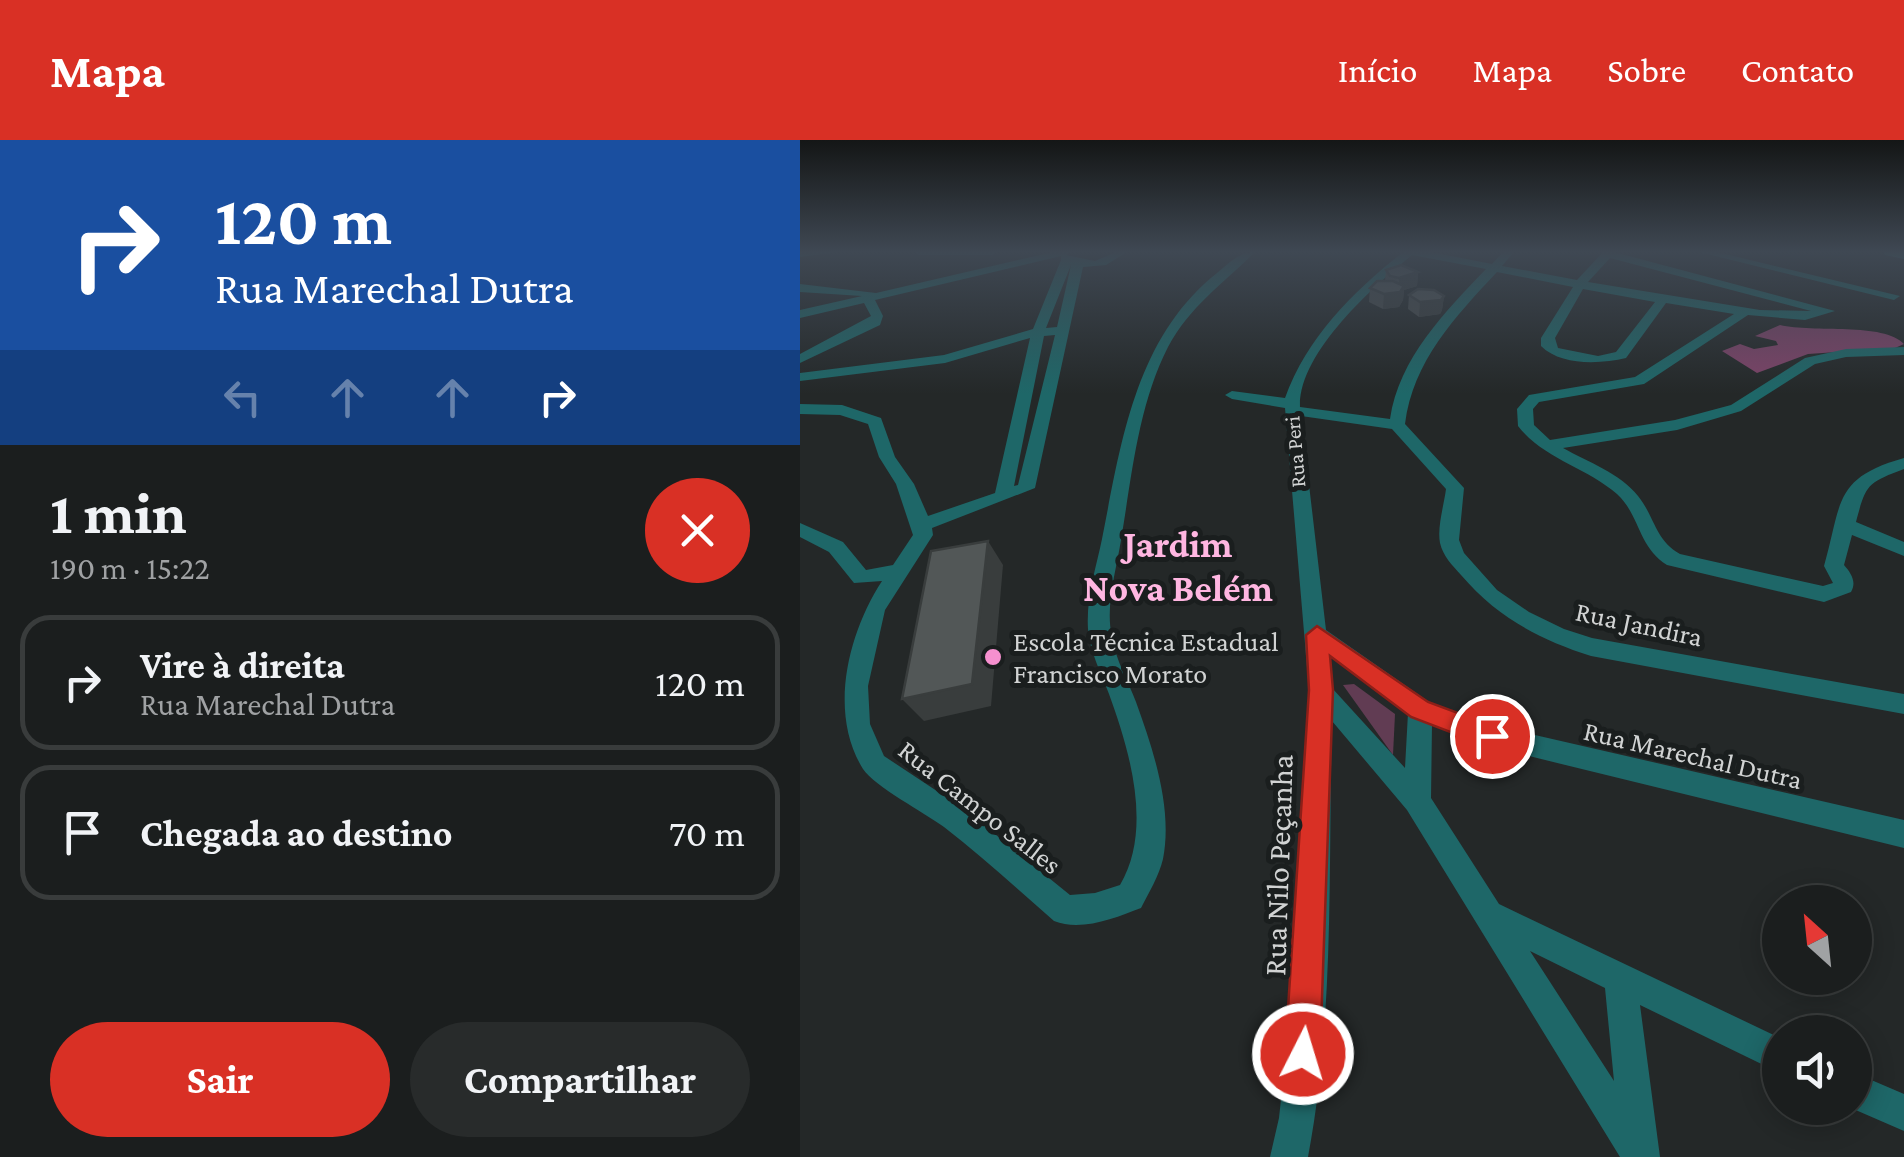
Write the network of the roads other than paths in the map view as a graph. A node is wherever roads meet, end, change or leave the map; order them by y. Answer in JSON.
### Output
{"nodes":[{"id":1,"x":862,"y":299,"type":"edge"},
{"id":2,"x":873,"y":299,"type":"edge"},
{"id":3,"x":1051,"y":299,"type":"edge"},
{"id":4,"x":1064,"y":299,"type":"edge"},
{"id":5,"x":1196,"y":299,"type":"edge"},
{"id":6,"x":1355,"y":299,"type":"edge"},
{"id":7,"x":1465,"y":299,"type":"edge"},
{"id":8,"x":1571,"y":299,"type":"edge"},
{"id":9,"x":1663,"y":299,"type":"edge"},
{"id":10,"x":1678,"y":299,"type":"edge"},
{"id":11,"x":1785,"y":299,"type":"edge"},
{"id":12,"x":1744,"y":312,"type":"junction"},
{"id":13,"x":800,"y":314,"type":"edge"},
{"id":14,"x":1060,"y":331,"type":"junction"},
{"id":15,"x":1038,"y":332,"type":"junction"},
{"id":16,"x":1904,"y":351,"type":"edge"},
{"id":17,"x":800,"y":359,"type":"edge"},
{"id":18,"x":800,"y":377,"type":"edge"},
{"id":19,"x":1232,"y":395,"type":"dead end"},
{"id":20,"x":1292,"y":407,"type":"junction"},
{"id":21,"x":801,"y":410,"type":"edge"},
{"id":22,"x":1398,"y":425,"type":"junction"},
{"id":23,"x":1549,"y":445,"type":"junction"},
{"id":24,"x":1904,"y":463,"type":"edge"},
{"id":25,"x":1004,"y":493,"type":"junction"},
{"id":26,"x":922,"y":524,"type":"junction"},
{"id":27,"x":1848,"y":526,"type":"junction"},
{"id":28,"x":800,"y":529,"type":"edge"},
{"id":29,"x":1904,"y":548,"type":"edge"},
{"id":30,"x":896,"y":572,"type":"junction"},
{"id":31,"x":1317,"y":635,"type":"junction"},
{"id":32,"x":1321,"y":690,"type":"junction"},
{"id":33,"x":1904,"y":704,"type":"edge"},
{"id":34,"x":1420,"y":710,"type":"junction"},
{"id":35,"x":1417,"y":802,"type":"junction"},
{"id":36,"x":1904,"y":834,"type":"edge"},
{"id":37,"x":1493,"y":916,"type":"junction"},
{"id":38,"x":1620,"y":977,"type":"junction"},
{"id":39,"x":1762,"y":1047,"type":"edge"},
{"id":40,"x":1872,"y":1098,"type":"edge"},
{"id":41,"x":1904,"y":1112,"type":"edge"},
{"id":42,"x":1289,"y":1157,"type":"edge"},
{"id":43,"x":1640,"y":1157,"type":"edge"}],
"edges":[{"from":1,"to":13,"type":"street"},
{"from":2,"to":17,"type":"street"},
{"from":3,"to":15,"type":"street"},
{"from":4,"to":14,"type":"street"},
{"from":5,"to":30,"type":"street","name":"Rua Campo Salles"},
{"from":6,"to":20,"type":"street","name":"Rua Peri"},
{"from":7,"to":22,"type":"street"},
{"from":8,"to":9,"type":"street"},
{"from":10,"to":12,"type":"street"},
{"from":11,"to":12,"type":"street"},
{"from":12,"to":23,"type":"street"},
{"from":14,"to":15,"type":"street"},
{"from":14,"to":25,"type":"street"},
{"from":15,"to":18,"type":"street"},
{"from":15,"to":25,"type":"street"},
{"from":16,"to":23,"type":"street"},
{"from":19,"to":20,"type":"street"},
{"from":20,"to":22,"type":"street"},
{"from":20,"to":31,"type":"street","name":"Rua Peri"},
{"from":21,"to":26,"type":"street"},
{"from":22,"to":33,"type":"street","name":"Rua Jandira"},
{"from":23,"to":27,"type":"street"},
{"from":24,"to":27,"type":"street"},
{"from":25,"to":26,"type":"street"},
{"from":26,"to":30,"type":"street","name":"Rua Campo Salles"},
{"from":27,"to":29,"type":"street"},
{"from":28,"to":30,"type":"street"},
{"from":31,"to":32,"type":"street","name":"Rua Nilo Peçanha"},
{"from":31,"to":34,"type":"street","name":"Rua Marechal Dutra"},
{"from":32,"to":35,"type":"street"},
{"from":32,"to":42,"type":"street","name":"Rua Nilo Peçanha"},
{"from":34,"to":35,"type":"street"},
{"from":34,"to":36,"type":"street","name":"Rua Marechal Dutra"},
{"from":35,"to":37,"type":"street"},
{"from":37,"to":38,"type":"street"},
{"from":37,"to":43,"type":"street"},
{"from":38,"to":39,"type":"street"},
{"from":38,"to":43,"type":"street"},
{"from":40,"to":41,"type":"street"}]}
